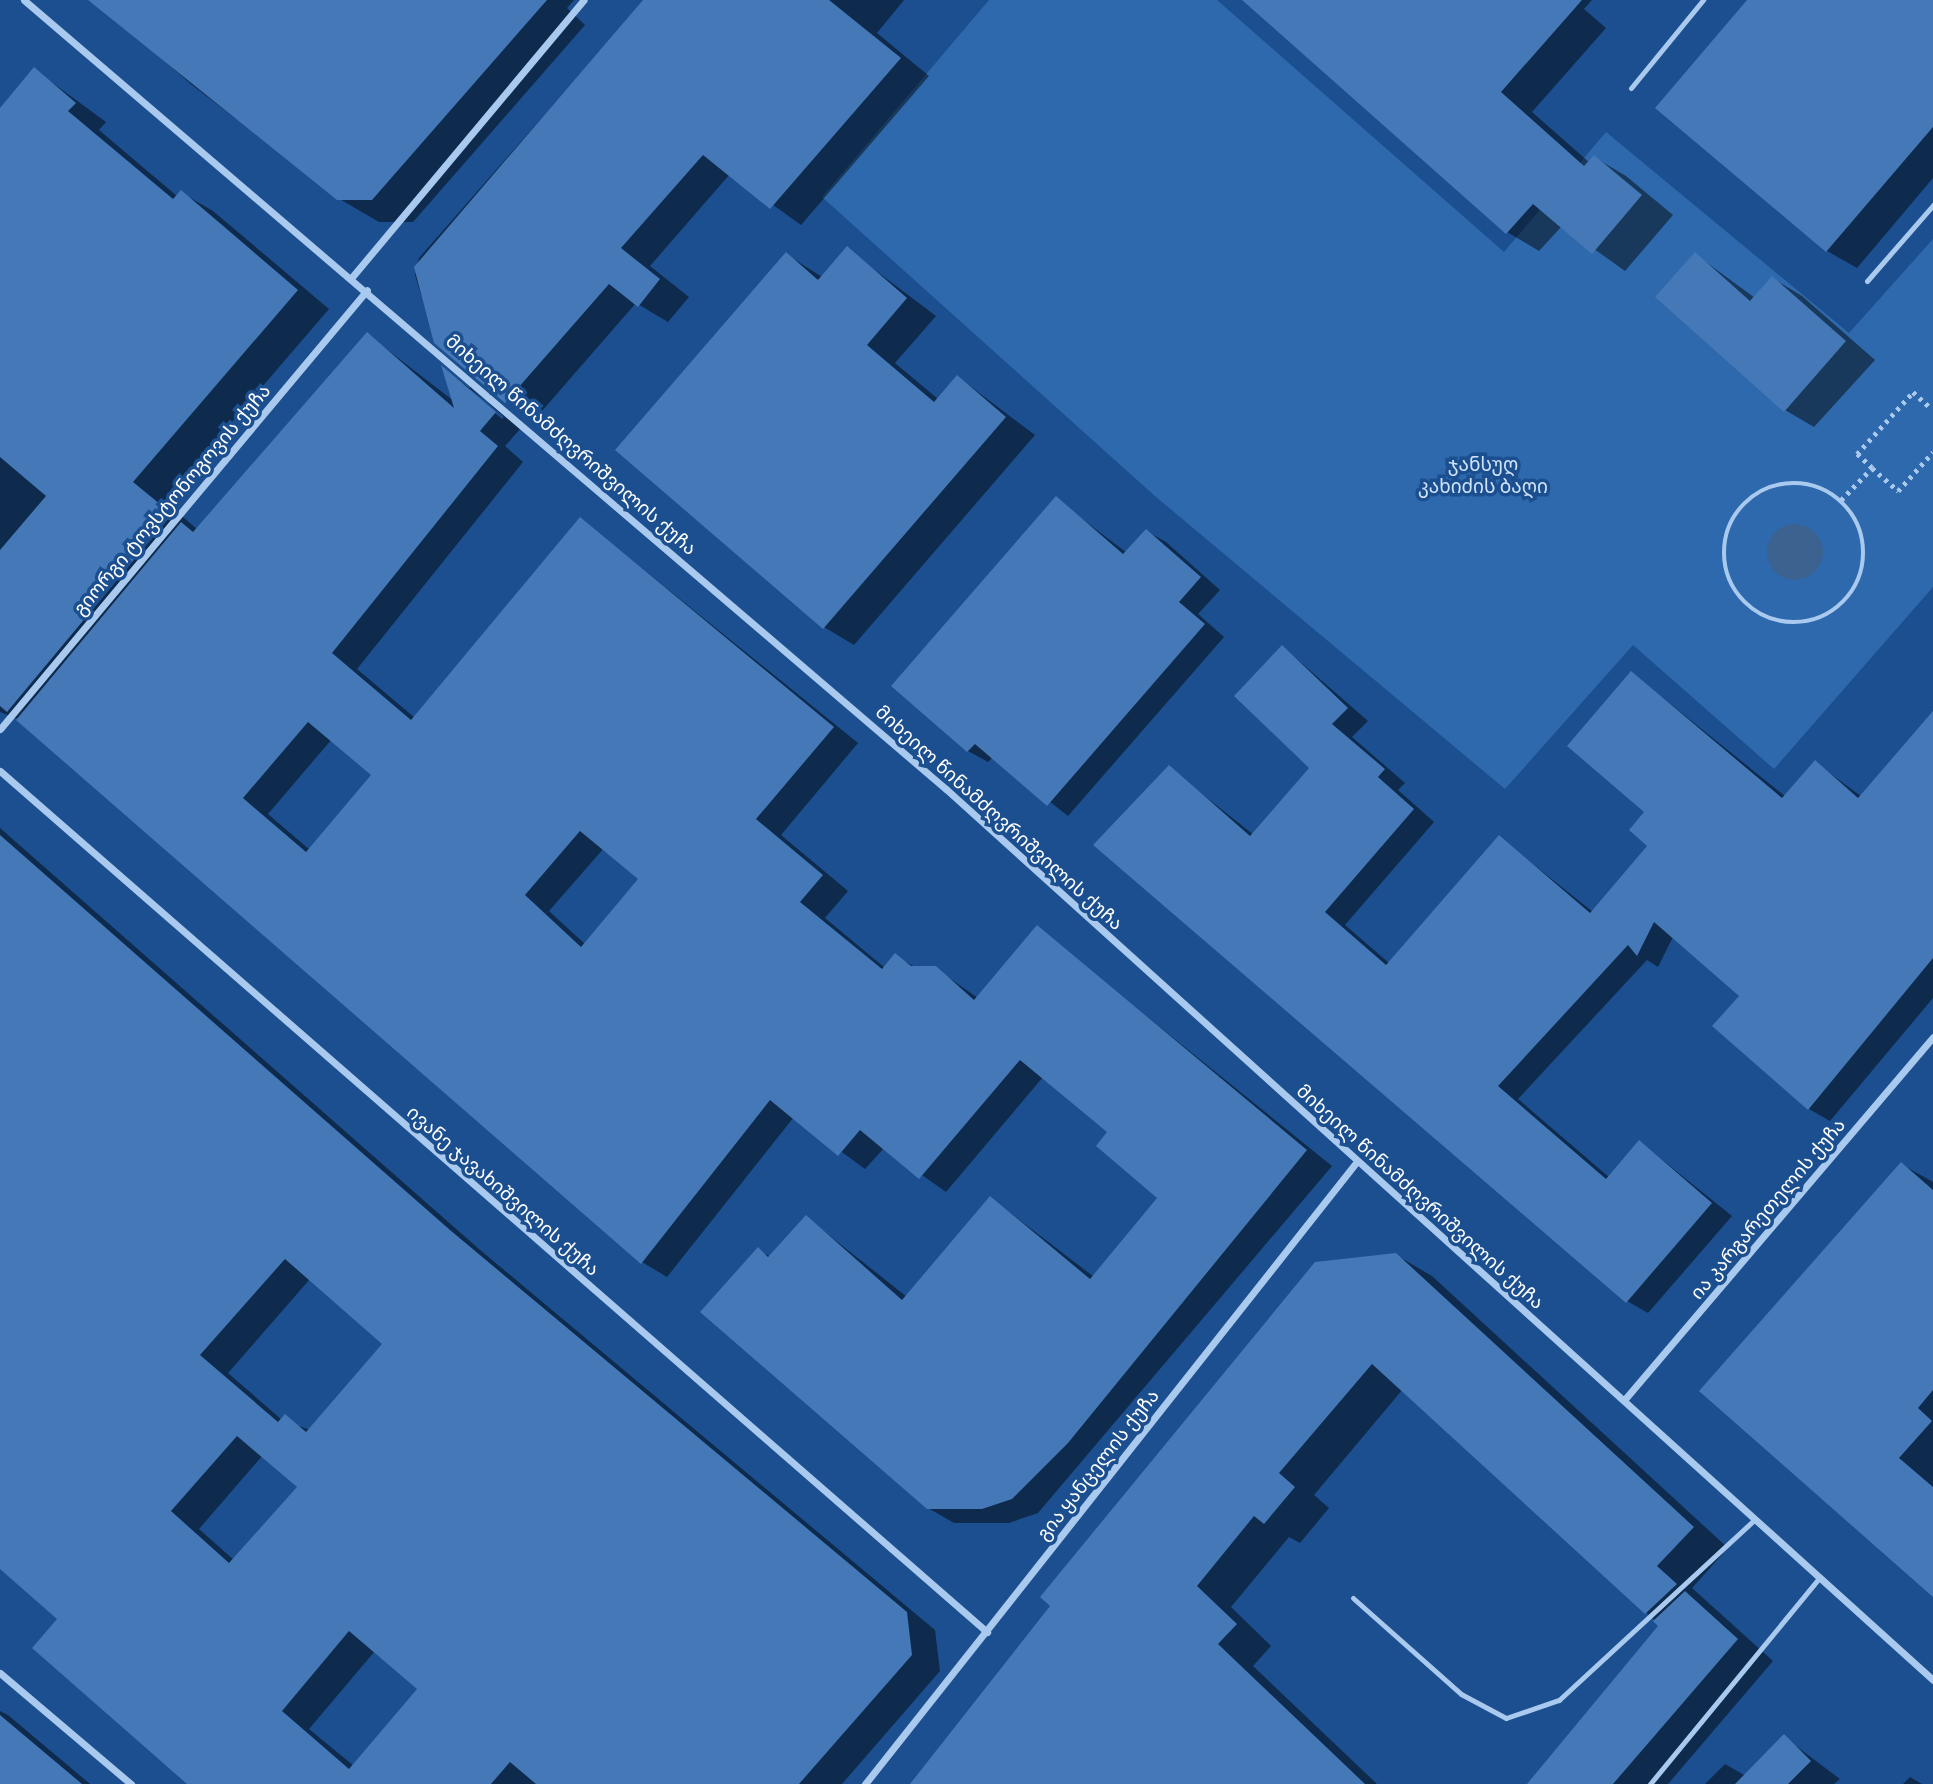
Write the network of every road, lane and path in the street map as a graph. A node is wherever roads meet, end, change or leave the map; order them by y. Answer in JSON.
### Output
{"nodes":[{"id":1,"x":24,"y":0,"type":"edge"},
{"id":2,"x":584,"y":0,"type":"edge"},
{"id":3,"x":1703,"y":0,"type":"edge"},
{"id":4,"x":1631,"y":88,"type":"dead end"},
{"id":5,"x":1933,"y":205,"type":"edge"},
{"id":6,"x":352,"y":277,"type":"junction"},
{"id":7,"x":1867,"y":281,"type":"dead end"},
{"id":8,"x":367,"y":290,"type":"junction"},
{"id":9,"x":1933,"y":409,"type":"edge"},
{"id":10,"x":1933,"y":452,"type":"edge"},
{"id":11,"x":1872,"y":468,"type":"junction"},
{"id":12,"x":1842,"y":500,"type":"junction"},
{"id":13,"x":0,"y":729,"type":"edge"},
{"id":14,"x":0,"y":771,"type":"edge"},
{"id":15,"x":1933,"y":1037,"type":"edge"},
{"id":16,"x":1355,"y":1164,"type":"junction"},
{"id":17,"x":1625,"y":1399,"type":"junction"},
{"id":18,"x":1755,"y":1519,"type":"junction"},
{"id":19,"x":1819,"y":1578,"type":"junction"},
{"id":20,"x":1353,"y":1598,"type":"dead end"},
{"id":21,"x":987,"y":1632,"type":"junction"},
{"id":22,"x":0,"y":1673,"type":"edge"},
{"id":23,"x":1933,"y":1680,"type":"edge"},
{"id":24,"x":131,"y":1784,"type":"edge"},
{"id":25,"x":865,"y":1784,"type":"edge"},
{"id":26,"x":1650,"y":1784,"type":"edge"}],
"edges":[{"from":1,"to":6,"type":"street","name":"მიხეილ წინამძღვრიშვილის ქუჩა"},
{"from":2,"to":6,"type":"street"},
{"from":3,"to":4,"type":"lane"},
{"from":5,"to":7,"type":"lane"},
{"from":6,"to":8,"type":"street","name":"მიხეილ წინამძღვრიშვილის ქუჩა"},
{"from":8,"to":13,"type":"street","name":"გიორგი ტოვსტონოგოვის ქუჩა"},
{"from":8,"to":16,"type":"street","name":"მიხეილ წინამძღვრიშვილის ქუჩა"},
{"from":9,"to":11,"type":"path"},
{"from":10,"to":11,"type":"path"},
{"from":11,"to":12,"type":"path"},
{"from":12,"to":12,"type":"path"},
{"from":14,"to":21,"type":"street","name":"ივანე ჯავახიშვილის ქუჩა"},
{"from":15,"to":17,"type":"street","name":"ია კარგარეთელის ქუჩა"},
{"from":16,"to":17,"type":"street","name":"მიხეილ წინამძღვრიშვილის ქუჩა"},
{"from":16,"to":21,"type":"street","name":"გია ყანცელის ქუჩა"},
{"from":17,"to":18,"type":"street","name":"მიხეილ წინამძღვრიშვილის ქუჩა"},
{"from":18,"to":19,"type":"street","name":"მიხეილ წინამძღვრიშვილის ქუჩა"},
{"from":18,"to":20,"type":"lane"},
{"from":19,"to":23,"type":"street","name":"მიხეილ წინამძღვრიშვილის ქუჩა"},
{"from":19,"to":26,"type":"lane"},
{"from":21,"to":25,"type":"street","name":"გია ყანცელის ქუჩა"},
{"from":22,"to":24,"type":"street"}]}
